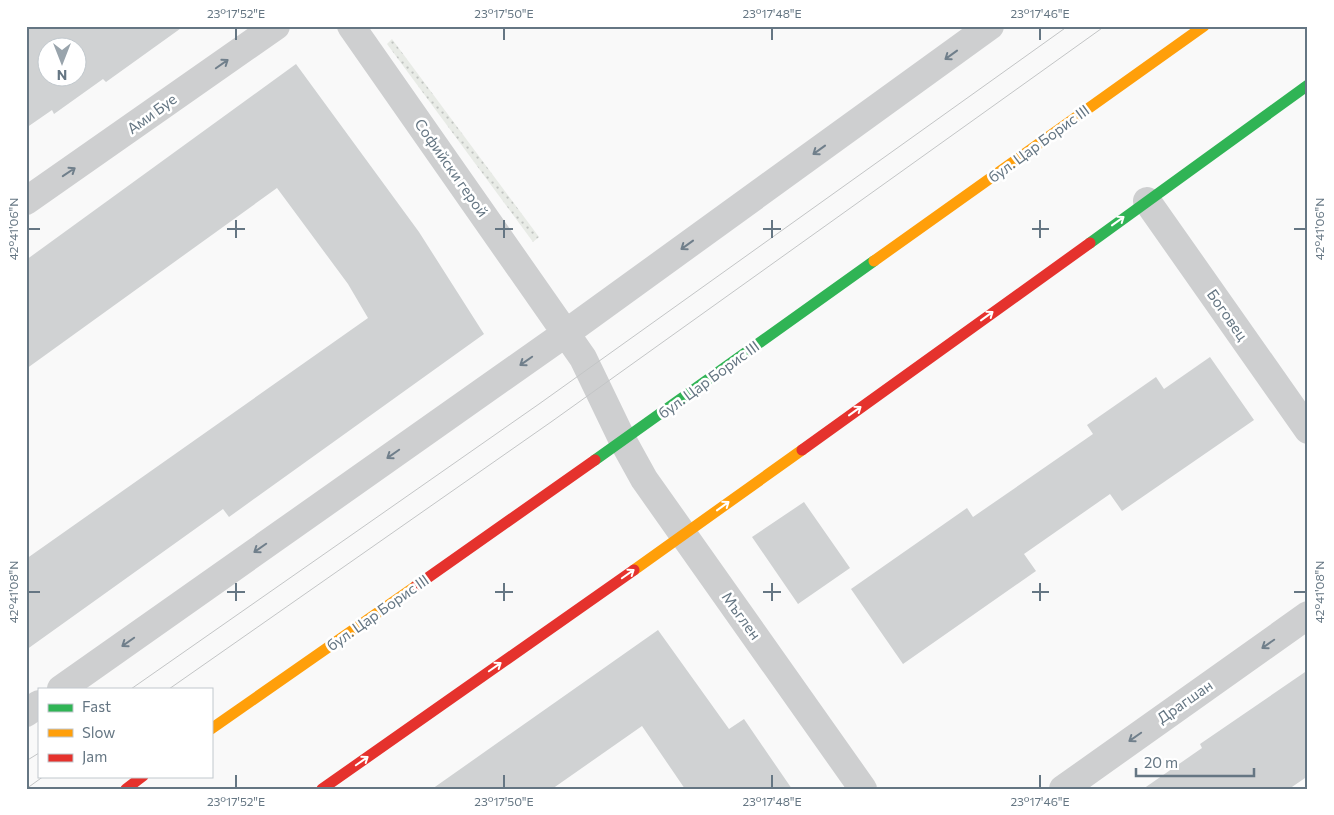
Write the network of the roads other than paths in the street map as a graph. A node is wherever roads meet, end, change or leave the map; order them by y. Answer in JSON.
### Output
{"nodes":[{"id":1,"x":276,"y":26,"type":"edge"},
{"id":2,"x":351,"y":26,"type":"edge"},
{"id":3,"x":990,"y":26,"type":"edge"},
{"id":4,"x":1204,"y":26,"type":"edge"},
{"id":5,"x":1308,"y":85,"type":"edge"},
{"id":6,"x":26,"y":201,"type":"edge"},
{"id":7,"x":1146,"y":201,"type":"junction"},
{"id":8,"x":566,"y":333,"type":"junction"},
{"id":9,"x":1308,"y":430,"type":"edge"},
{"id":10,"x":623,"y":441,"type":"junction"},
{"id":11,"x":684,"y":535,"type":"junction"},
{"id":12,"x":1308,"y":616,"type":"edge"},
{"id":13,"x":62,"y":688,"type":"edge"},
{"id":14,"x":38,"y":705,"type":"edge"},
{"id":15,"x":26,"y":713,"type":"edge"},
{"id":16,"x":212,"y":728,"type":"edge"},
{"id":17,"x":141,"y":778,"type":"edge"},
{"id":18,"x":126,"y":789,"type":"edge"},
{"id":19,"x":322,"y":789,"type":"edge"},
{"id":20,"x":863,"y":789,"type":"edge"},
{"id":21,"x":1063,"y":789,"type":"edge"}],
"edges":[{"from":6,"to":1,"type":"street","name":"Ами Буе","one_way":true},
{"from":2,"to":8,"type":"street","name":"Софийски герой"},
{"from":3,"to":8,"type":"street","one_way":true},
{"from":4,"to":10,"type":"main road","name":"бул. Цар Борис III"},
{"from":5,"to":7,"type":"main road"},
{"from":7,"to":9,"type":"street","name":"Боговец"},
{"from":11,"to":7,"type":"main road","one_way":true},
{"from":8,"to":10,"type":"street","name":"Софийски герой"},
{"from":8,"to":13,"type":"street","one_way":true},
{"from":10,"to":11,"type":"street","name":"Мъглен"},
{"from":10,"to":16,"type":"main road","name":"бул. Цар Борис III"},
{"from":19,"to":11,"type":"main road","one_way":true},
{"from":11,"to":20,"type":"street","name":"Мъглен"},
{"from":12,"to":21,"type":"street","name":"Драгшан","one_way":true},
{"from":14,"to":15,"type":"street"},
{"from":17,"to":18,"type":"main road"}]}
